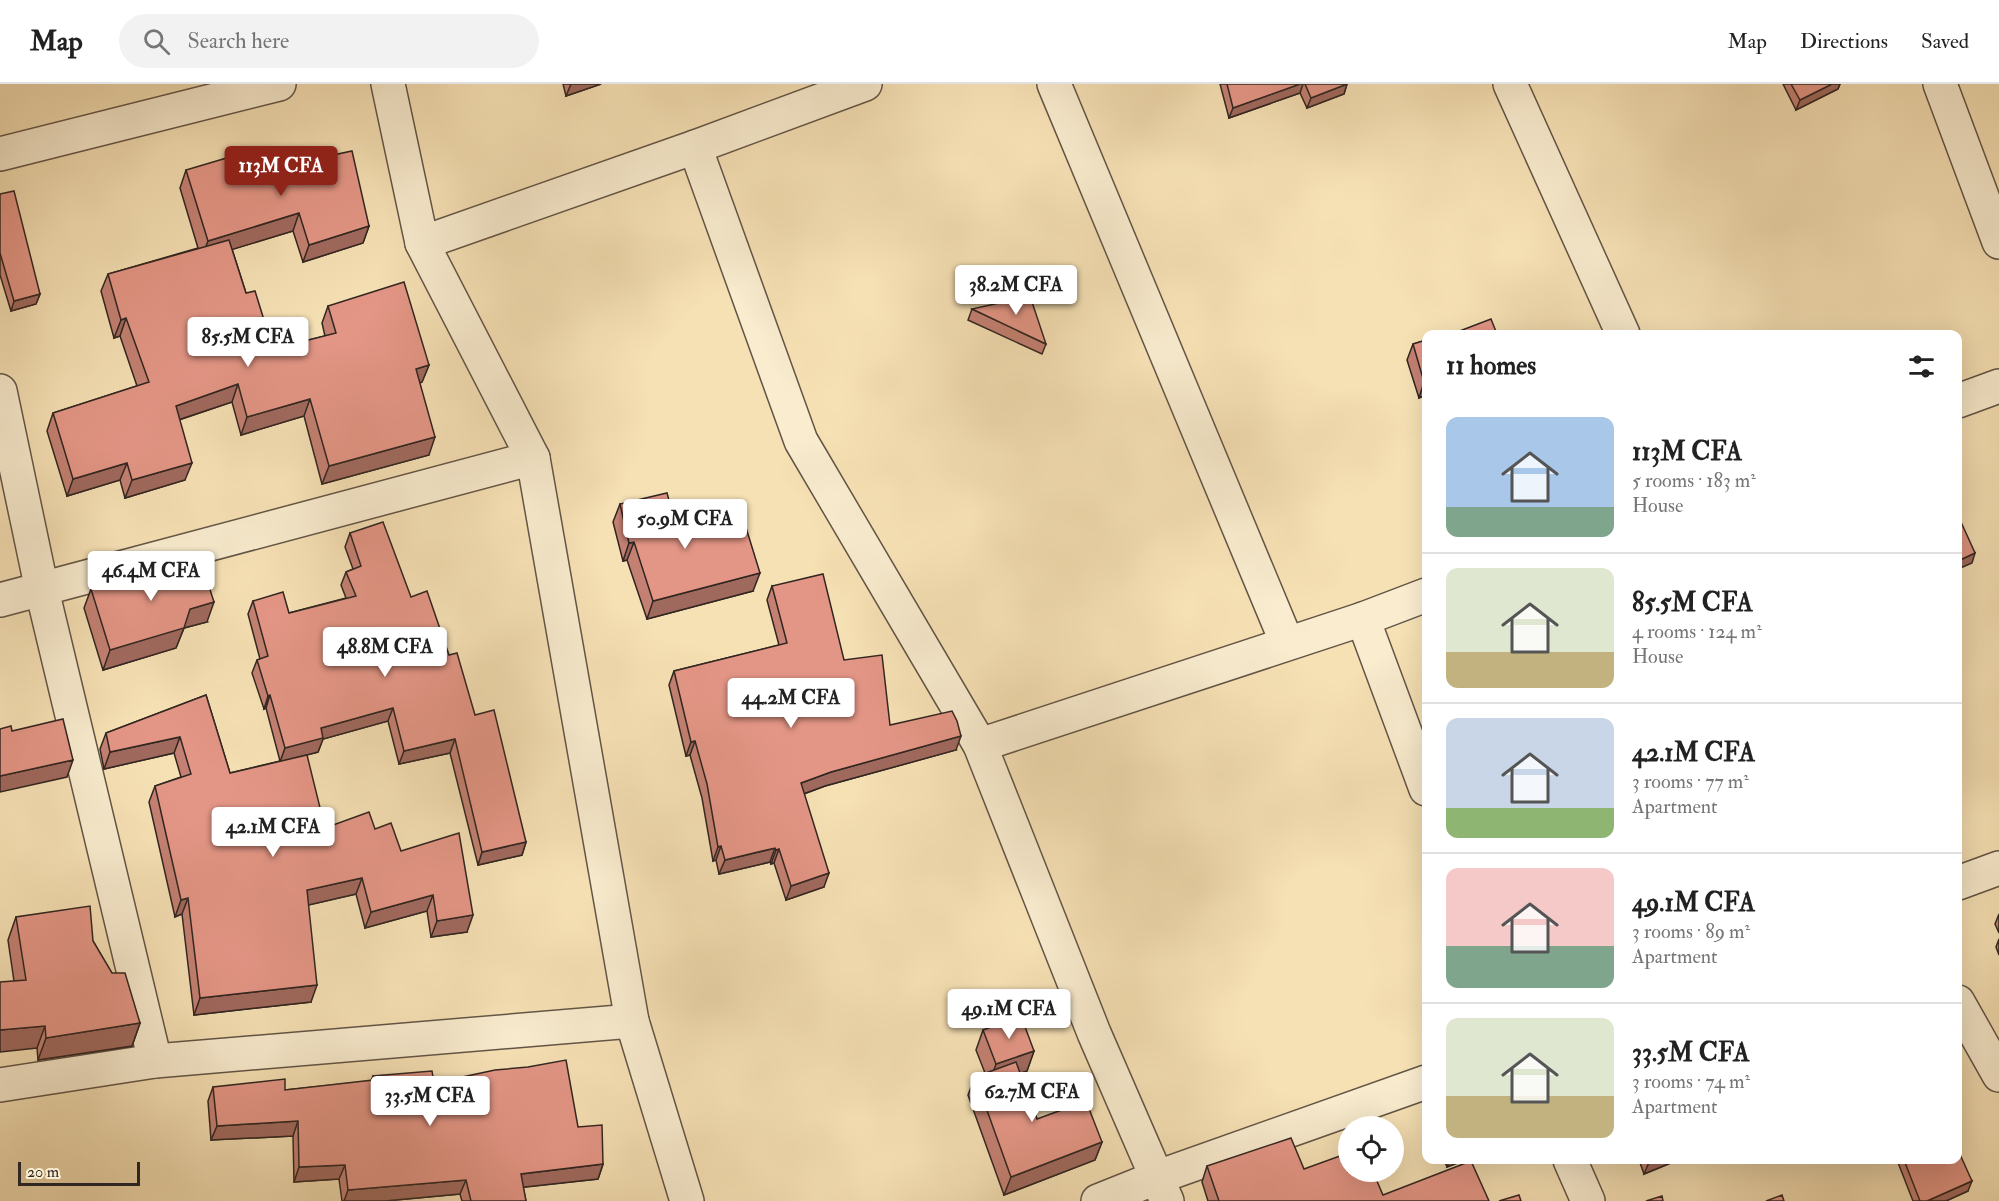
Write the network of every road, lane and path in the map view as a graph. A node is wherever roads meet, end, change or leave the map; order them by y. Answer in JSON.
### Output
{"nodes":[{"id":1,"x":279,"y":84,"type":"edge"},
{"id":2,"x":388,"y":84,"type":"edge"},
{"id":3,"x":865,"y":84,"type":"edge"},
{"id":4,"x":1054,"y":84,"type":"edge"},
{"id":5,"x":1510,"y":84,"type":"edge"},
{"id":6,"x":1940,"y":84,"type":"edge"},
{"id":7,"x":695,"y":147,"type":"junction"},
{"id":8,"x":0,"y":154,"type":"edge"},
{"id":9,"x":1999,"y":242,"type":"edge"},
{"id":10,"x":423,"y":243,"type":"junction"},
{"id":11,"x":1621,"y":330,"type":"edge"},
{"id":12,"x":1999,"y":386,"type":"edge"},
{"id":13,"x":0,"y":391,"type":"edge"},
{"id":14,"x":1962,"y":400,"type":"edge"},
{"id":15,"x":533,"y":458,"type":"junction"},
{"id":16,"x":42,"y":590,"type":"junction"},
{"id":17,"x":1422,"y":597,"type":"edge"},
{"id":18,"x":0,"y":600,"type":"edge"},
{"id":19,"x":1363,"y":619,"type":"junction"},
{"id":20,"x":1287,"y":643,"type":"junction"},
{"id":21,"x":980,"y":745,"type":"junction"},
{"id":22,"x":1422,"y":778,"type":"edge"},
{"id":23,"x":1999,"y":868,"type":"edge"},
{"id":24,"x":1962,"y":882,"type":"edge"},
{"id":25,"x":1962,"y":1009,"type":"edge"},
{"id":26,"x":632,"y":1021,"type":"junction"},
{"id":27,"x":155,"y":1061,"type":"junction"},
{"id":28,"x":1999,"y":1076,"type":"edge"},
{"id":29,"x":1422,"y":1084,"type":"edge"},
{"id":30,"x":0,"y":1085,"type":"edge"},
{"id":31,"x":1572,"y":1164,"type":"edge"},
{"id":32,"x":1162,"y":1189,"type":"edge"},
{"id":33,"x":687,"y":1201,"type":"edge"},
{"id":34,"x":1098,"y":1201,"type":"edge"},
{"id":35,"x":1588,"y":1201,"type":"edge"}],
"edges":[{"from":1,"to":8,"type":"street"},
{"from":2,"to":10,"type":"street"},
{"from":3,"to":7,"type":"street"},
{"from":4,"to":20,"type":"street"},
{"from":5,"to":11,"type":"street"},
{"from":6,"to":9,"type":"street"},
{"from":7,"to":10,"type":"street"},
{"from":7,"to":21,"type":"street"},
{"from":10,"to":15,"type":"street"},
{"from":12,"to":14,"type":"street"},
{"from":13,"to":16,"type":"street"},
{"from":15,"to":16,"type":"street"},
{"from":15,"to":26,"type":"street"},
{"from":16,"to":18,"type":"street"},
{"from":16,"to":27,"type":"street"},
{"from":17,"to":19,"type":"street"},
{"from":19,"to":20,"type":"street"},
{"from":19,"to":22,"type":"street"},
{"from":20,"to":21,"type":"street"},
{"from":21,"to":32,"type":"street"},
{"from":23,"to":24,"type":"street"},
{"from":25,"to":28,"type":"street"},
{"from":26,"to":27,"type":"street"},
{"from":26,"to":33,"type":"street"},
{"from":27,"to":30,"type":"street"},
{"from":29,"to":32,"type":"street"},
{"from":31,"to":35,"type":"street"},
{"from":32,"to":34,"type":"street"}]}
